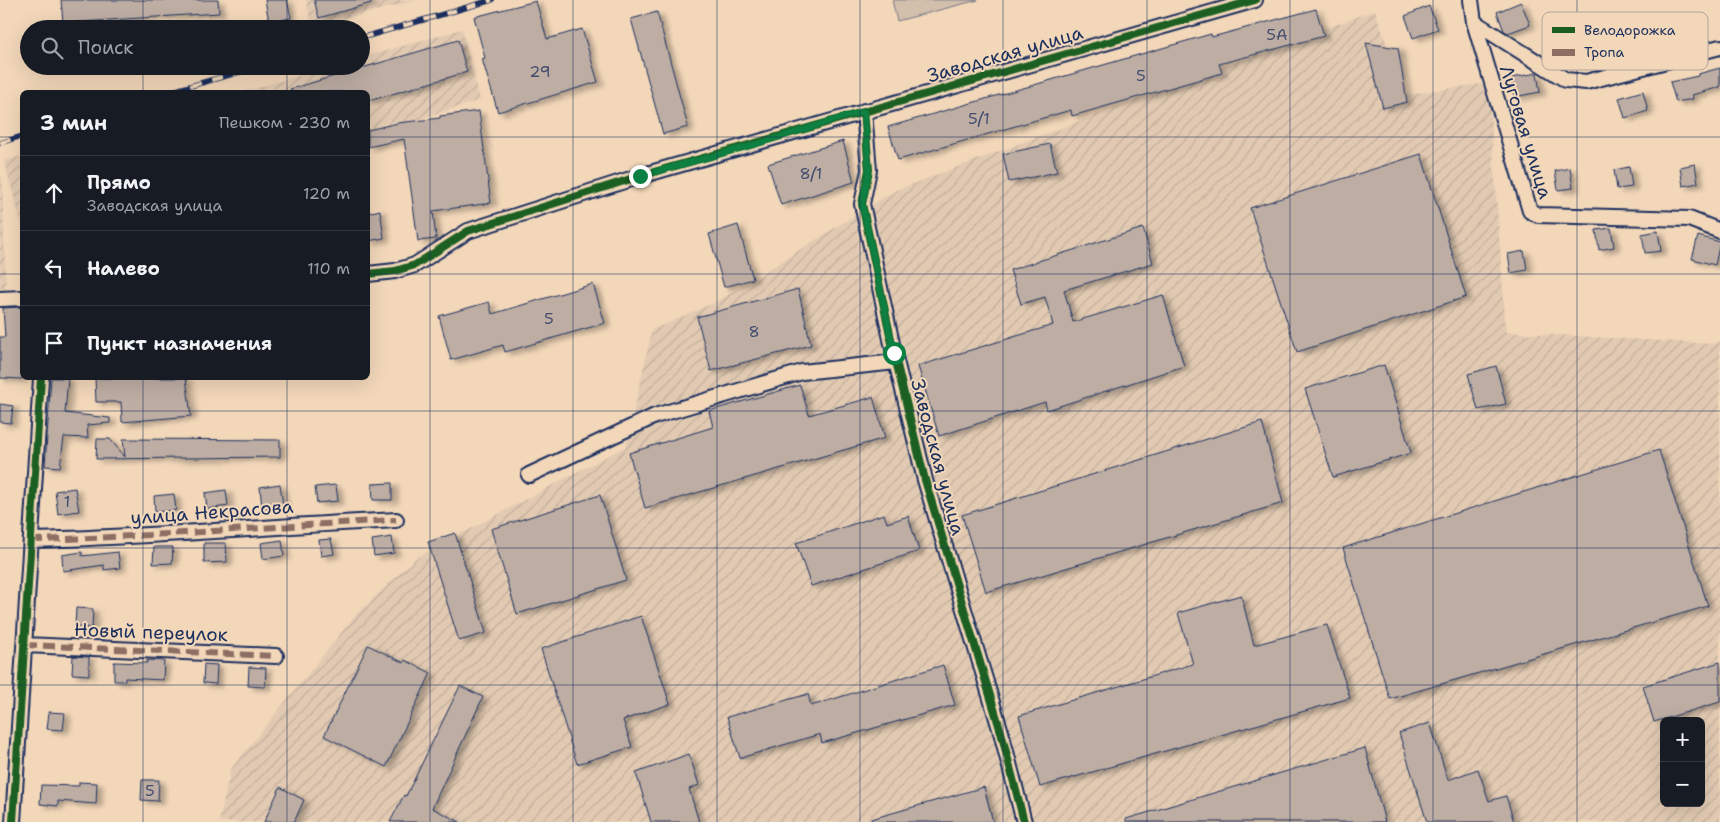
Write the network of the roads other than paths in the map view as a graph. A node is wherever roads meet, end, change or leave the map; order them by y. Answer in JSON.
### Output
{"nodes":[{"id":1,"x":1255,"y":0,"type":"edge"},
{"id":2,"x":1471,"y":0,"type":"edge"},
{"id":3,"x":1235,"y":3,"type":"edge"},
{"id":4,"x":1474,"y":22,"type":"junction"},
{"id":5,"x":1542,"y":65,"type":"edge"},
{"id":6,"x":1550,"y":70,"type":"edge"},
{"id":7,"x":1631,"y":70,"type":"edge"},
{"id":8,"x":864,"y":111,"type":"junction"},
{"id":9,"x":1720,"y":231,"type":"edge"},
{"id":10,"x":370,"y":274,"type":"edge"},
{"id":11,"x":20,"y":298,"type":"edge"},
{"id":12,"x":0,"y":299,"type":"edge"},
{"id":13,"x":896,"y":362,"type":"junction"},
{"id":14,"x":41,"y":380,"type":"edge"},
{"id":15,"x":530,"y":475,"type":"dead end"},
{"id":16,"x":396,"y":520,"type":"dead end"},
{"id":17,"x":32,"y":540,"type":"junction"},
{"id":18,"x":24,"y":646,"type":"junction"},
{"id":19,"x":276,"y":656,"type":"dead end"},
{"id":20,"x":13,"y":822,"type":"edge"},
{"id":21,"x":1024,"y":822,"type":"edge"}],
"edges":[{"from":1,"to":3,"type":"street","name":"Заводская улица"},
{"from":2,"to":4,"type":"street"},
{"from":3,"to":8,"type":"street","name":"Заводская улица"},
{"from":4,"to":5,"type":"street"},
{"from":4,"to":9,"type":"street","name":"Луговая улица"},
{"from":6,"to":7,"type":"street"},
{"from":8,"to":10,"type":"street"},
{"from":8,"to":13,"type":"street","name":"Заводская улица"},
{"from":11,"to":12,"type":"street"},
{"from":13,"to":15,"type":"street"},
{"from":13,"to":21,"type":"street","name":"Заводская улица"},
{"from":14,"to":17,"type":"street"},
{"from":16,"to":17,"type":"street","name":"улица Некрасова"},
{"from":17,"to":18,"type":"street"},
{"from":18,"to":19,"type":"street","name":"Новый переулок"},
{"from":18,"to":20,"type":"street"}]}
